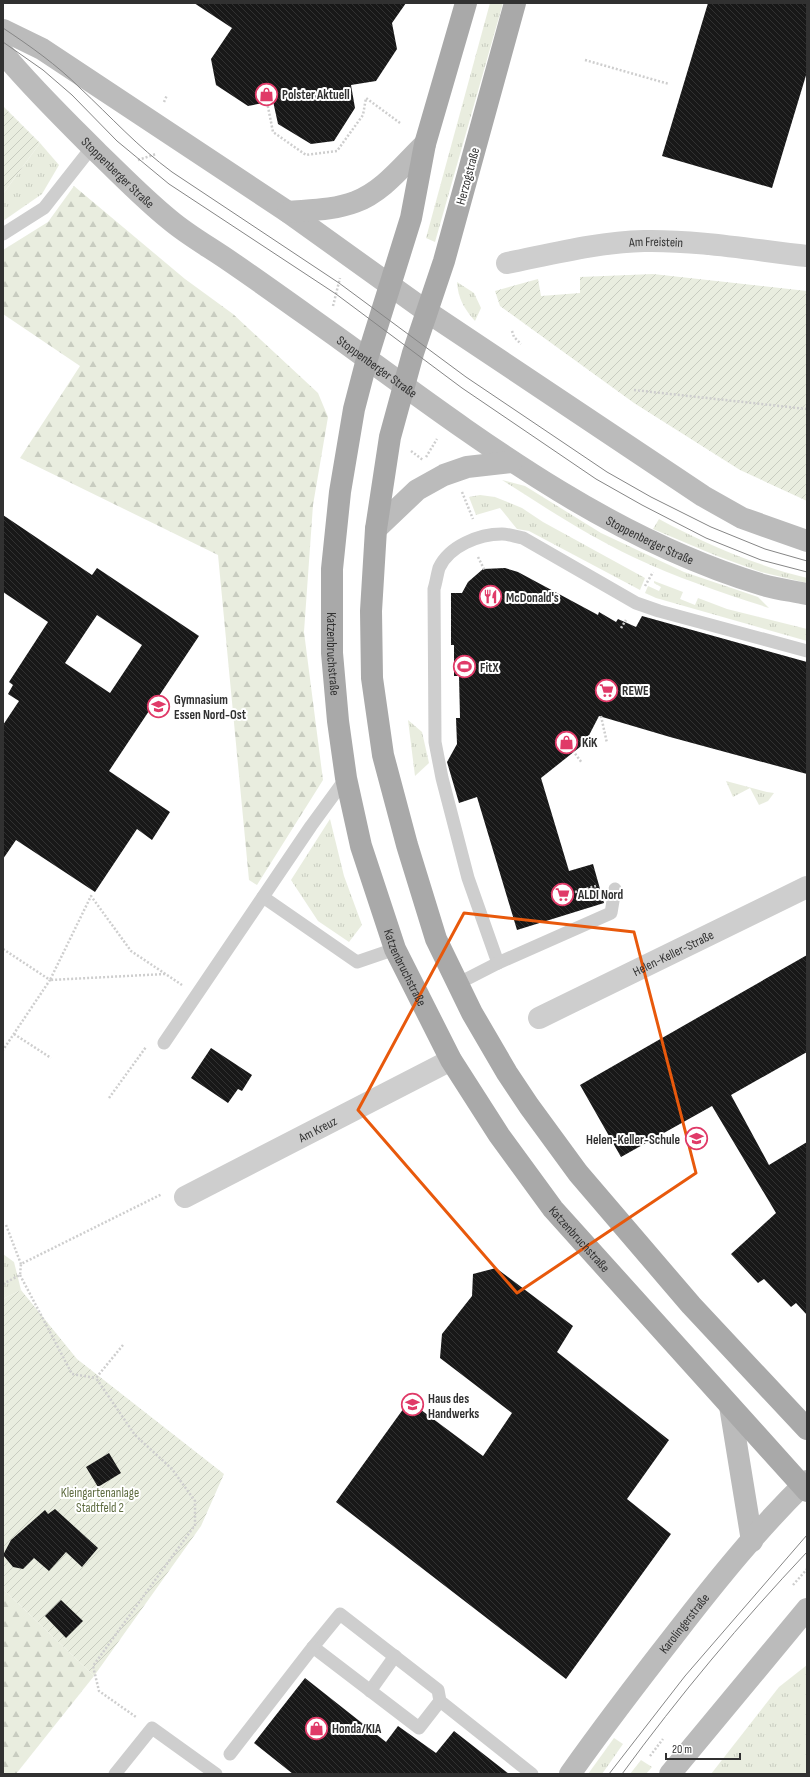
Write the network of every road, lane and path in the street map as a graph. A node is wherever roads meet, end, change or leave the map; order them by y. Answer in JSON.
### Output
{"nodes":[{"id":1,"x":466,"y":3,"type":"edge"},
{"id":2,"x":515,"y":3,"type":"edge"},
{"id":3,"x":3,"y":30,"type":"edge"},
{"id":4,"x":3,"y":53,"type":"edge"},
{"id":5,"x":585,"y":60,"type":"dead end"},
{"id":6,"x":669,"y":84,"type":"dead end"},
{"id":7,"x":267,"y":102,"type":"dead end"},
{"id":8,"x":400,"y":123,"type":"dead end"},
{"id":9,"x":425,"y":144,"type":"junction"},
{"id":10,"x":92,"y":147,"type":"junction"},
{"id":11,"x":288,"y":212,"type":"junction"},
{"id":12,"x":3,"y":234,"type":"edge"},
{"id":13,"x":807,"y":256,"type":"edge"},
{"id":14,"x":506,"y":263,"type":"dead end"},
{"id":15,"x":391,"y":285,"type":"junction"},
{"id":16,"x":337,"y":289,"type":"dead end"},
{"id":17,"x":331,"y":311,"type":"dead end"},
{"id":18,"x":426,"y":311,"type":"junction"},
{"id":19,"x":367,"y":359,"type":"junction"},
{"id":20,"x":403,"y":385,"type":"junction"},
{"id":21,"x":634,"y":390,"type":"dead end"},
{"id":22,"x":807,"y":409,"type":"edge"},
{"id":23,"x":439,"y":436,"type":"dead end"},
{"id":24,"x":424,"y":461,"type":"dead end"},
{"id":25,"x":511,"y":462,"type":"junction"},
{"id":26,"x":460,"y":488,"type":"dead end"},
{"id":27,"x":376,"y":529,"type":"junction"},
{"id":28,"x":470,"y":541,"type":"junction"},
{"id":29,"x":807,"y":541,"type":"edge"},
{"id":30,"x":807,"y":594,"type":"edge"},
{"id":31,"x":807,"y":650,"type":"edge"},
{"id":32,"x":601,"y":716,"type":"dead end"},
{"id":33,"x":607,"y":743,"type":"dead end"},
{"id":34,"x":568,"y":744,"type":"dead end"},
{"id":35,"x":582,"y":763,"type":"dead end"},
{"id":36,"x":346,"y":778,"type":"junction"},
{"id":37,"x":599,"y":886,"type":"dead end"},
{"id":38,"x":807,"y":887,"type":"edge"},
{"id":39,"x":615,"y":889,"type":"dead end"},
{"id":40,"x":575,"y":892,"type":"dead end"},
{"id":41,"x":263,"y":897,"type":"junction"},
{"id":42,"x":3,"y":949,"type":"edge"},
{"id":43,"x":395,"y":949,"type":"junction"},
{"id":44,"x":498,"y":963,"type":"junction"},
{"id":45,"x":165,"y":974,"type":"junction"},
{"id":46,"x":50,"y":980,"type":"junction"},
{"id":47,"x":457,"y":984,"type":"junction"},
{"id":48,"x":197,"y":995,"type":"junction"},
{"id":49,"x":539,"y":1018,"type":"dead end"},
{"id":50,"x":14,"y":1034,"type":"junction"},
{"id":51,"x":164,"y":1043,"type":"joint"},
{"id":52,"x":3,"y":1050,"type":"edge"},
{"id":53,"x":51,"y":1058,"type":"dead end"},
{"id":54,"x":451,"y":1060,"type":"junction"},
{"id":55,"x":109,"y":1098,"type":"dead end"},
{"id":56,"x":185,"y":1197,"type":"joint"},
{"id":57,"x":6,"y":1225,"type":"dead end"},
{"id":58,"x":21,"y":1264,"type":"junction"},
{"id":59,"x":20,"y":1275,"type":"junction"},
{"id":60,"x":3,"y":1284,"type":"edge"},
{"id":61,"x":123,"y":1345,"type":"dead end"},
{"id":62,"x":96,"y":1378,"type":"junction"},
{"id":63,"x":730,"y":1406,"type":"junction"},
{"id":64,"x":807,"y":1429,"type":"edge"},
{"id":65,"x":806,"y":1486,"type":"edge"},
{"id":66,"x":752,"y":1540,"type":"junction"},
{"id":67,"x":807,"y":1569,"type":"edge"},
{"id":68,"x":793,"y":1585,"type":"dead end"},
{"id":69,"x":807,"y":1609,"type":"edge"},
{"id":70,"x":807,"y":1634,"type":"edge"},
{"id":71,"x":782,"y":1639,"type":"junction"},
{"id":72,"x":313,"y":1647,"type":"junction"},
{"id":73,"x":396,"y":1656,"type":"junction"},
{"id":74,"x":370,"y":1691,"type":"junction"},
{"id":75,"x":440,"y":1701,"type":"junction"},
{"id":76,"x":152,"y":1728,"type":"junction"},
{"id":77,"x":663,"y":1739,"type":"dead end"},
{"id":78,"x":230,"y":1754,"type":"dead end"},
{"id":79,"x":650,"y":1756,"type":"dead end"},
{"id":80,"x":115,"y":1774,"type":"edge"},
{"id":81,"x":216,"y":1774,"type":"edge"},
{"id":82,"x":532,"y":1774,"type":"edge"},
{"id":83,"x":570,"y":1774,"type":"edge"},
{"id":84,"x":670,"y":1774,"type":"edge"}],
"edges":[{"from":1,"to":9,"type":"main road"},
{"from":2,"to":18,"type":"main road","name":"Herzogstraße"},
{"from":3,"to":11,"type":"main road"},
{"from":4,"to":10,"type":"main road","name":"Stoppenberger Straße"},
{"from":5,"to":6,"type":"path"},
{"from":7,"to":8,"type":"path"},
{"from":9,"to":11,"type":"main road"},
{"from":9,"to":15,"type":"main road"},
{"from":10,"to":12,"type":"lane"},
{"from":10,"to":19,"type":"main road","name":"Stoppenberger Straße"},
{"from":11,"to":15,"type":"main road"},
{"from":13,"to":14,"type":"street","name":"Am Freistein"},
{"from":15,"to":18,"type":"main road"},
{"from":15,"to":19,"type":"main road","name":"Katzenbruchstraße"},
{"from":16,"to":17,"type":"path"},
{"from":18,"to":20,"type":"main road","name":"Herzogstraße"},
{"from":18,"to":29,"type":"main road"},
{"from":19,"to":20,"type":"main road","name":"Stoppenberger Straße"},
{"from":19,"to":36,"type":"main road","name":"Katzenbruchstraße"},
{"from":20,"to":25,"type":"main road","name":"Stoppenberger Straße"},
{"from":20,"to":27,"type":"main road"},
{"from":21,"to":22,"type":"path"},
{"from":23,"to":24,"type":"path"},
{"from":25,"to":27,"type":"main road"},
{"from":25,"to":30,"type":"main road","name":"Stoppenberger Straße"},
{"from":26,"to":28,"type":"path"},
{"from":27,"to":47,"type":"main road"},
{"from":28,"to":31,"type":"lane"},
{"from":28,"to":44,"type":"lane"},
{"from":32,"to":33,"type":"path"},
{"from":34,"to":35,"type":"path"},
{"from":36,"to":41,"type":"lane"},
{"from":36,"to":43,"type":"main road","name":"Katzenbruchstraße"},
{"from":37,"to":40,"type":"path"},
{"from":38,"to":49,"type":"street","name":"Helen-Keller-Straße"},
{"from":39,"to":44,"type":"lane"},
{"from":41,"to":43,"type":"lane"},
{"from":41,"to":48,"type":"lane"},
{"from":42,"to":46,"type":"path"},
{"from":43,"to":54,"type":"main road","name":"Katzenbruchstraße"},
{"from":44,"to":47,"type":"lane"},
{"from":45,"to":46,"type":"path"},
{"from":45,"to":46,"type":"path"},
{"from":45,"to":48,"type":"path"},
{"from":46,"to":50,"type":"path"},
{"from":47,"to":64,"type":"main road"},
{"from":48,"to":51,"type":"lane"},
{"from":50,"to":52,"type":"path"},
{"from":50,"to":53,"type":"path"},
{"from":51,"to":55,"type":"path"},
{"from":54,"to":56,"type":"street","name":"Am Kreuz"},
{"from":54,"to":63,"type":"main road","name":"Katzenbruchstraße"},
{"from":56,"to":58,"type":"path"},
{"from":57,"to":58,"type":"path"},
{"from":58,"to":59,"type":"path"},
{"from":59,"to":60,"type":"path"},
{"from":59,"to":62,"type":"path"},
{"from":61,"to":62,"type":"path"},
{"from":62,"to":76,"type":"path"},
{"from":63,"to":65,"type":"main road","name":"Katzenbruchstraße"},
{"from":63,"to":66,"type":"main road"},
{"from":65,"to":66,"type":"main road","name":"Karolingerstraße"},
{"from":66,"to":83,"type":"main road","name":"Karolingerstraße"},
{"from":67,"to":68,"type":"path"},
{"from":69,"to":71,"type":"main road"},
{"from":70,"to":71,"type":"main road"},
{"from":71,"to":84,"type":"main road"},
{"from":72,"to":73,"type":"lane"},
{"from":72,"to":74,"type":"lane"},
{"from":72,"to":78,"type":"lane"},
{"from":73,"to":74,"type":"lane"},
{"from":73,"to":75,"type":"lane"},
{"from":74,"to":75,"type":"lane"},
{"from":75,"to":82,"type":"lane"},
{"from":76,"to":80,"type":"lane"},
{"from":76,"to":81,"type":"lane"},
{"from":77,"to":79,"type":"path"}]}
